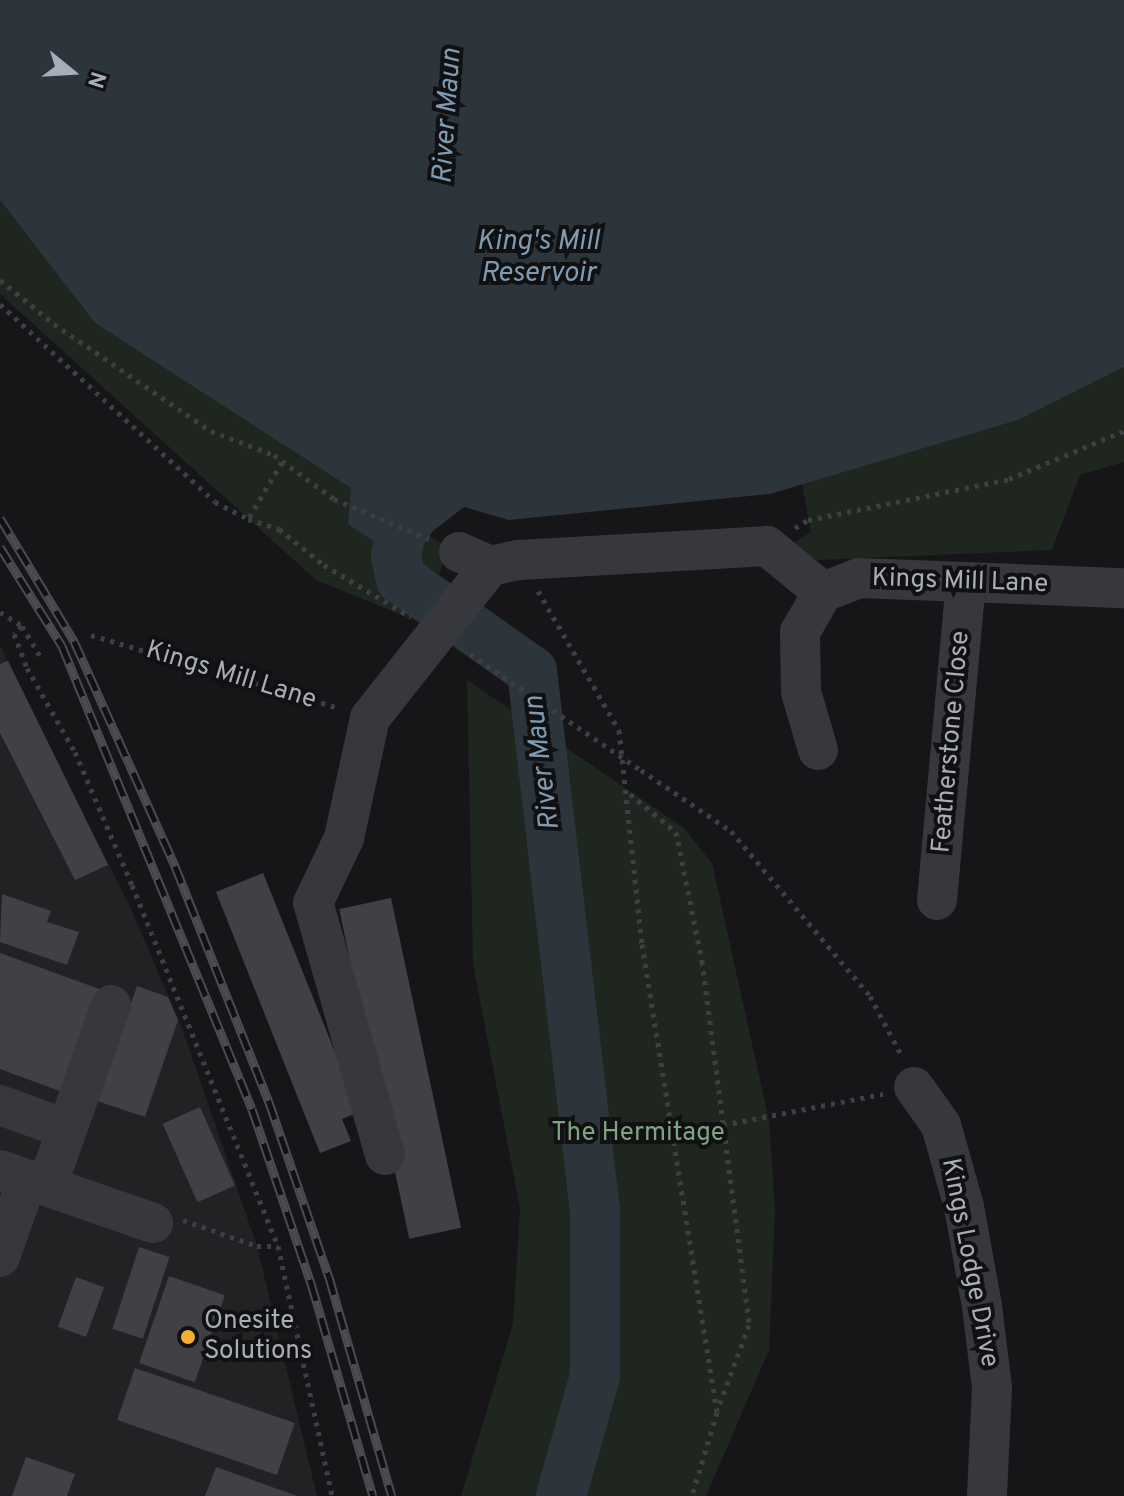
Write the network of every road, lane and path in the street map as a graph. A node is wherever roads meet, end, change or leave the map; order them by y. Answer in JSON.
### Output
{"nodes":[{"id":1,"x":0,"y":280,"type":"edge"},
{"id":2,"x":0,"y":304,"type":"edge"},
{"id":3,"x":1124,"y":431,"type":"edge"},
{"id":4,"x":282,"y":462,"type":"junction"},
{"id":5,"x":248,"y":519,"type":"junction"},
{"id":6,"x":767,"y":546,"type":"junction"},
{"id":7,"x":485,"y":566,"type":"junction"},
{"id":8,"x":966,"y":584,"type":"junction"},
{"id":9,"x":1124,"y":588,"type":"edge"},
{"id":10,"x":823,"y":592,"type":"junction"},
{"id":11,"x":0,"y":612,"type":"edge"},
{"id":12,"x":441,"y":623,"type":"junction"},
{"id":13,"x":22,"y":626,"type":"junction"},
{"id":14,"x":91,"y":635,"type":"dead end"},
{"id":15,"x":470,"y":654,"type":"dead end"},
{"id":16,"x":40,"y":656,"type":"dead end"},
{"id":17,"x":370,"y":718,"type":"junction"},
{"id":18,"x":818,"y":750,"type":"dead end"},
{"id":19,"x":629,"y":793,"type":"junction"},
{"id":20,"x":937,"y":900,"type":"dead end"},
{"id":21,"x":111,"y":1005,"type":"dead end"},
{"id":22,"x":914,"y":1087,"type":"junction"},
{"id":23,"x":0,"y":1105,"type":"edge"},
{"id":24,"x":723,"y":1125,"type":"junction"},
{"id":25,"x":66,"y":1129,"type":"junction"},
{"id":26,"x":385,"y":1155,"type":"dead end"},
{"id":27,"x":18,"y":1191,"type":"edge"},
{"id":28,"x":153,"y":1223,"type":"joint"},
{"id":29,"x":278,"y":1246,"type":"junction"},
{"id":30,"x":0,"y":1257,"type":"edge"},
{"id":31,"x":717,"y":1412,"type":"junction"},
{"id":32,"x":332,"y":1496,"type":"edge"},
{"id":33,"x":692,"y":1496,"type":"edge"},
{"id":34,"x":987,"y":1496,"type":"edge"}],
"edges":[{"from":1,"to":4,"type":"path"},
{"from":2,"to":5,"type":"path"},
{"from":3,"to":6,"type":"path"},
{"from":4,"to":5,"type":"path"},
{"from":4,"to":7,"type":"path"},
{"from":5,"to":12,"type":"path"},
{"from":6,"to":7,"type":"street"},
{"from":6,"to":10,"type":"street"},
{"from":7,"to":12,"type":"street"},
{"from":7,"to":19,"type":"path"},
{"from":8,"to":9,"type":"street","name":"Kings Mill Lane"},
{"from":8,"to":10,"type":"street","name":"Kings Mill Lane"},
{"from":8,"to":20,"type":"street","name":"Featherstone Close"},
{"from":10,"to":18,"type":"street"},
{"from":11,"to":13,"type":"path"},
{"from":12,"to":17,"type":"street"},
{"from":13,"to":16,"type":"path"},
{"from":13,"to":29,"type":"path"},
{"from":14,"to":17,"type":"path","name":"Kings Mill Lane"},
{"from":15,"to":22,"type":"path","bridge":true},
{"from":17,"to":26,"type":"street"},
{"from":19,"to":24,"type":"path"},
{"from":19,"to":31,"type":"path"},
{"from":21,"to":25,"type":"street"},
{"from":22,"to":24,"type":"path"},
{"from":22,"to":34,"type":"street","name":"Kings Lodge Drive"},
{"from":23,"to":25,"type":"street"},
{"from":24,"to":31,"type":"path"},
{"from":25,"to":27,"type":"street"},
{"from":27,"to":28,"type":"street"},
{"from":27,"to":30,"type":"street"},
{"from":28,"to":29,"type":"path"},
{"from":29,"to":32,"type":"path"},
{"from":31,"to":33,"type":"path"}]}
